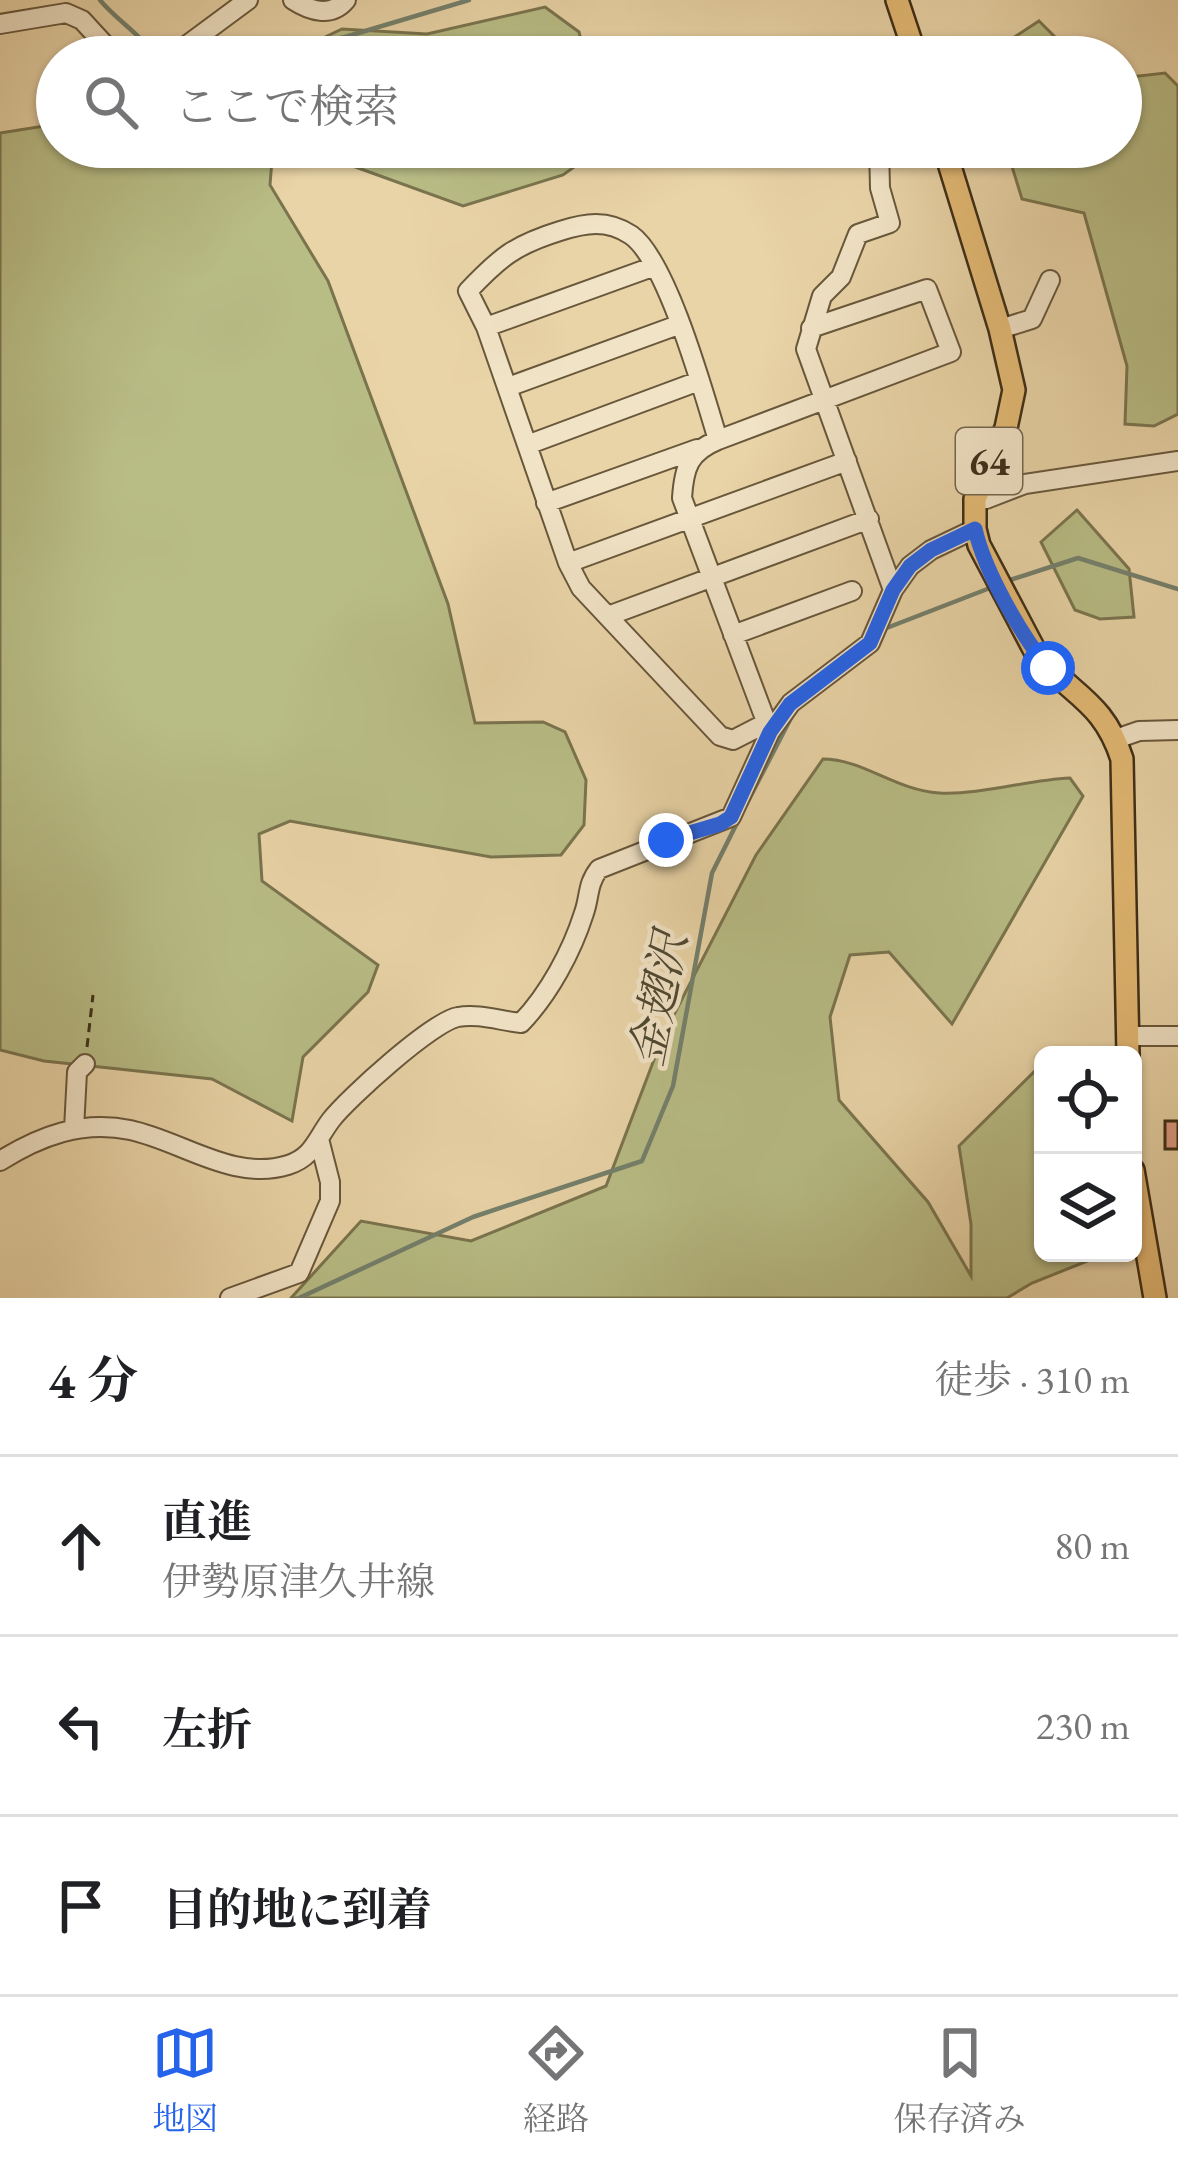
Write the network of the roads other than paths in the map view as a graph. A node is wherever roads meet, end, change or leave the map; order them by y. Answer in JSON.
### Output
{"nodes":[{"id":1,"x":248,"y":0,"type":"edge"},
{"id":2,"x":293,"y":0,"type":"edge"},
{"id":3,"x":346,"y":0,"type":"edge"},
{"id":4,"x":897,"y":0,"type":"edge"},
{"id":5,"x":0,"y":24,"type":"edge"},
{"id":6,"x":98,"y":36,"type":"edge"},
{"id":7,"x":199,"y":36,"type":"edge"},
{"id":8,"x":909,"y":36,"type":"edge"},
{"id":9,"x":880,"y":168,"type":"edge"},
{"id":10,"x":950,"y":168,"type":"edge"},
{"id":11,"x":655,"y":266,"type":"junction"},
{"id":12,"x":1050,"y":280,"type":"dead end"},
{"id":13,"x":678,"y":325,"type":"junction"},
{"id":14,"x":486,"y":327,"type":"junction"},
{"id":15,"x":811,"y":328,"type":"junction"},
{"id":16,"x":1000,"y":329,"type":"junction"},
{"id":17,"x":699,"y":381,"type":"junction"},
{"id":18,"x":508,"y":387,"type":"junction"},
{"id":19,"x":824,"y":399,"type":"junction"},
{"id":20,"x":718,"y":440,"type":"junction"},
{"id":21,"x":526,"y":445,"type":"junction"},
{"id":22,"x":698,"y":448,"type":"junction"},
{"id":23,"x":1176,"y":459,"type":"edge"},
{"id":24,"x":847,"y":461,"type":"junction"},
{"id":25,"x":975,"y":499,"type":"junction"},
{"id":26,"x":546,"y":503,"type":"junction"},
{"id":27,"x":690,"y":519,"type":"junction"},
{"id":28,"x":868,"y":519,"type":"junction"},
{"id":29,"x":975,"y":529,"type":"junction"},
{"id":30,"x":568,"y":563,"type":"junction"},
{"id":31,"x":712,"y":578,"type":"junction"},
{"id":32,"x":893,"y":590,"type":"junction"},
{"id":33,"x":852,"y":591,"type":"dead end"},
{"id":34,"x":608,"y":616,"type":"junction"},
{"id":35,"x":733,"y":635,"type":"junction"},
{"id":36,"x":768,"y":728,"type":"junction"},
{"id":37,"x":1178,"y":730,"type":"edge"},
{"id":38,"x":1116,"y":740,"type":"junction"},
{"id":39,"x":1178,"y":1036,"type":"edge"},
{"id":40,"x":1128,"y":1046,"type":"edge"},
{"id":41,"x":85,"y":1064,"type":"road end"},
{"id":42,"x":74,"y":1129,"type":"junction"},
{"id":43,"x":319,"y":1139,"type":"junction"},
{"id":44,"x":0,"y":1161,"type":"edge"},
{"id":45,"x":1142,"y":1222,"type":"edge"},
{"id":46,"x":230,"y":1298,"type":"edge"},
{"id":47,"x":1155,"y":1298,"type":"edge"}],
"edges":[{"from":1,"to":7,"type":"street"},
{"from":2,"to":3,"type":"street"},
{"from":4,"to":8,"type":"main road"},
{"from":5,"to":6,"type":"street"},
{"from":9,"to":15,"type":"street"},
{"from":10,"to":16,"type":"main road","number":"64"},
{"from":11,"to":13,"type":"street"},
{"from":11,"to":14,"type":"street"},
{"from":11,"to":14,"type":"street"},
{"from":12,"to":16,"type":"street"},
{"from":13,"to":17,"type":"street"},
{"from":13,"to":18,"type":"street"},
{"from":14,"to":18,"type":"street"},
{"from":15,"to":19,"type":"street"},
{"from":15,"to":19,"type":"street"},
{"from":16,"to":25,"type":"main road","number":"64"},
{"from":17,"to":20,"type":"street"},
{"from":17,"to":21,"type":"street"},
{"from":18,"to":21,"type":"street"},
{"from":19,"to":20,"type":"street"},
{"from":19,"to":24,"type":"street"},
{"from":20,"to":22,"type":"street"},
{"from":21,"to":26,"type":"street"},
{"from":22,"to":26,"type":"street"},
{"from":22,"to":27,"type":"street"},
{"from":23,"to":25,"type":"street"},
{"from":24,"to":27,"type":"street"},
{"from":24,"to":28,"type":"street"},
{"from":25,"to":29,"type":"main road","number":"64"},
{"from":26,"to":30,"type":"street"},
{"from":27,"to":30,"type":"street"},
{"from":27,"to":31,"type":"street"},
{"from":28,"to":31,"type":"street"},
{"from":28,"to":32,"type":"street"},
{"from":29,"to":32,"type":"street"},
{"from":29,"to":38,"type":"main road","number":"64"},
{"from":30,"to":34,"type":"street"},
{"from":31,"to":34,"type":"street"},
{"from":31,"to":35,"type":"street"},
{"from":32,"to":36,"type":"street"},
{"from":33,"to":35,"type":"street"},
{"from":34,"to":36,"type":"street"},
{"from":35,"to":36,"type":"street"},
{"from":36,"to":43,"type":"street"},
{"from":37,"to":38,"type":"street"},
{"from":38,"to":40,"type":"main road"},
{"from":39,"to":40,"type":"street"},
{"from":41,"to":42,"type":"street"},
{"from":42,"to":43,"type":"street"},
{"from":42,"to":44,"type":"street"},
{"from":43,"to":46,"type":"street"},
{"from":45,"to":47,"type":"main road"}]}
